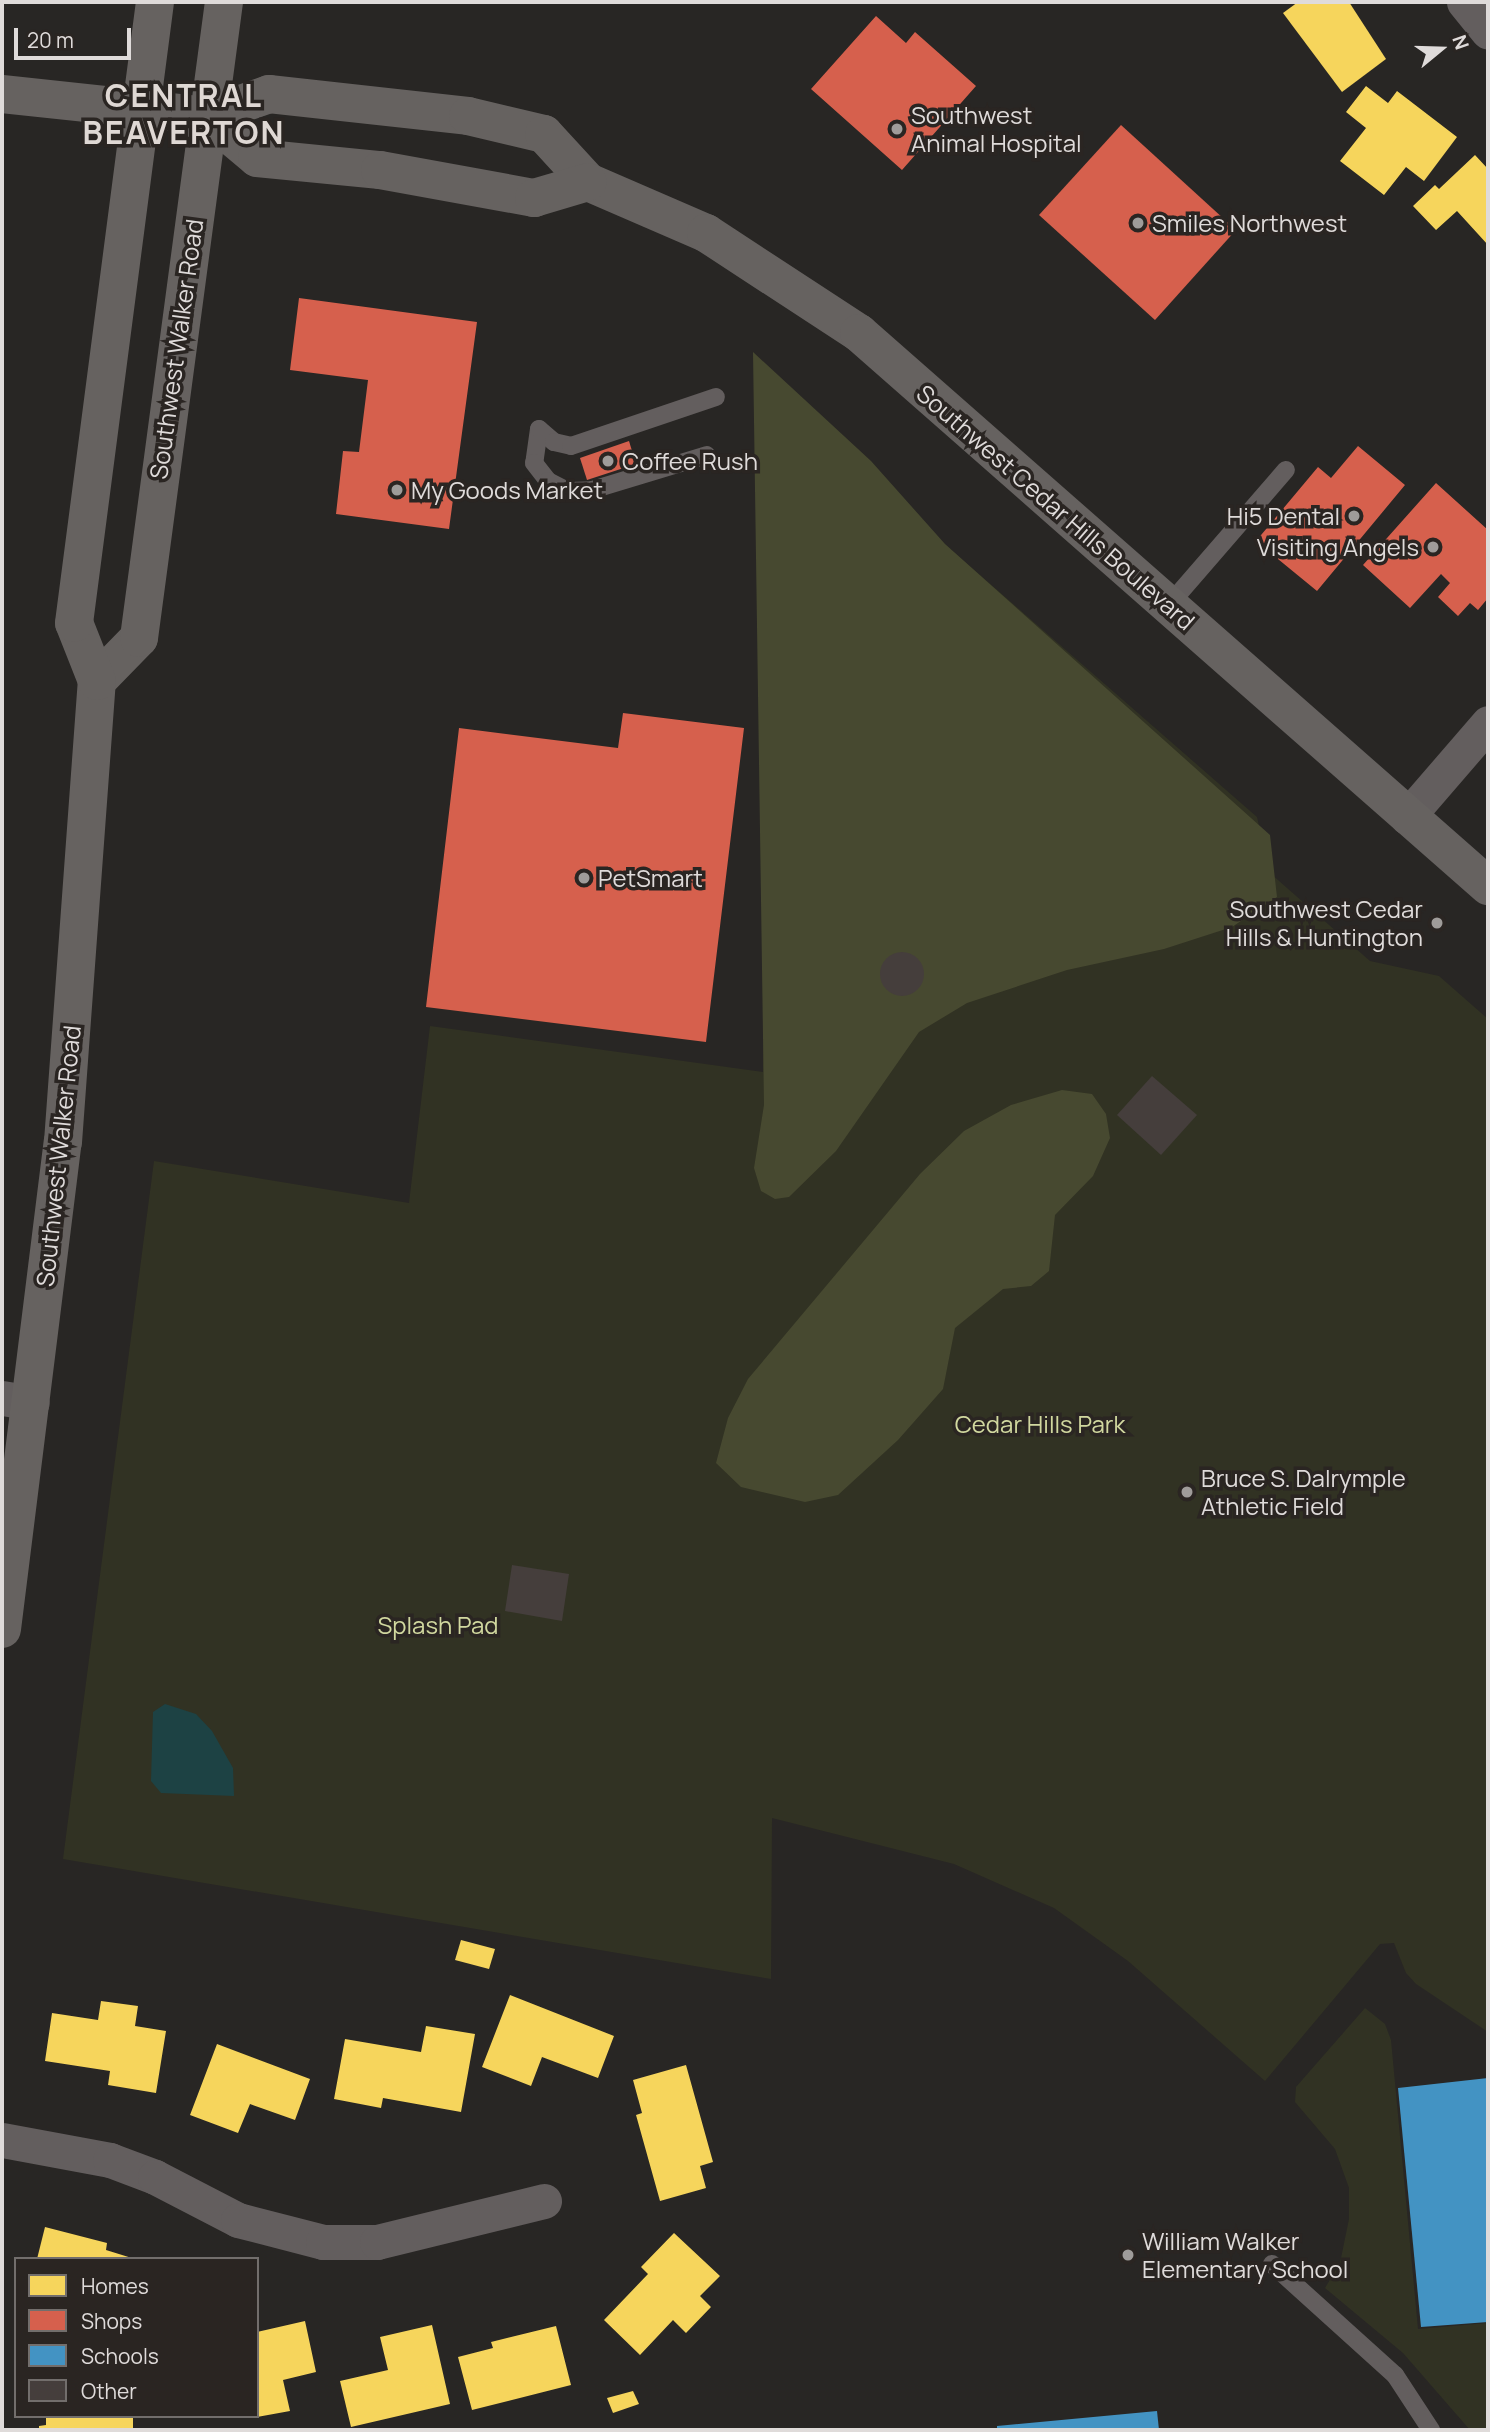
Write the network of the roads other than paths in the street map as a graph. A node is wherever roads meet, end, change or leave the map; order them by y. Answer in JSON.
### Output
{"nodes":[{"id":1,"x":155,"y":2,"type":"edge"},
{"id":2,"x":224,"y":2,"type":"edge"},
{"id":3,"x":1464,"y":2,"type":"edge"},
{"id":4,"x":1488,"y":32,"type":"edge"},
{"id":5,"x":2,"y":94,"type":"edge"},
{"id":6,"x":140,"y":110,"type":"junction"},
{"id":7,"x":207,"y":116,"type":"junction"},
{"id":8,"x":588,"y":182,"type":"junction"},
{"id":9,"x":716,"y":397,"type":"dead end"},
{"id":10,"x":707,"y":455,"type":"dead end"},
{"id":11,"x":1286,"y":470,"type":"dead end"},
{"id":12,"x":1168,"y":606,"type":"junction"},
{"id":13,"x":97,"y":681,"type":"junction"},
{"id":14,"x":1488,"y":723,"type":"edge"},
{"id":15,"x":1407,"y":817,"type":"junction"},
{"id":16,"x":1488,"y":886,"type":"edge"},
{"id":17,"x":17,"y":1400,"type":"edge"},
{"id":18,"x":2,"y":1629,"type":"edge"},
{"id":19,"x":2,"y":2140,"type":"edge"},
{"id":20,"x":544,"y":2201,"type":"dead end"},
{"id":21,"x":1272,"y":2264,"type":"dead end"},
{"id":22,"x":1431,"y":2430,"type":"edge"}],
"edges":[{"from":1,"to":6,"type":"main road","name":"Southwest Walker Road"},
{"from":2,"to":7,"type":"main road","name":"Southwest Walker Road"},
{"from":3,"to":4,"type":"street"},
{"from":5,"to":6,"type":"main road","name":"Southwest Cedar Hills Boulevard"},
{"from":6,"to":7,"type":"main road","name":"Southwest Cedar Hills Boulevard"},
{"from":6,"to":13,"type":"main road","name":"Southwest Walker Road"},
{"from":7,"to":8,"type":"main road"},
{"from":7,"to":8,"type":"main road","name":"Southwest Cedar Hills Boulevard"},
{"from":7,"to":13,"type":"main road","name":"Southwest Walker Road"},
{"from":8,"to":12,"type":"main road","name":"Southwest Cedar Hills Boulevard"},
{"from":9,"to":10,"type":"lane"},
{"from":11,"to":12,"type":"lane"},
{"from":12,"to":15,"type":"main road","name":"Southwest Cedar Hills Boulevard"},
{"from":13,"to":17,"type":"main road","name":"Southwest Walker Road"},
{"from":14,"to":15,"type":"street"},
{"from":15,"to":16,"type":"main road","name":"Southwest Cedar Hills Boulevard"},
{"from":17,"to":18,"type":"main road","name":"Southwest Walker Road"},
{"from":19,"to":20,"type":"street"},
{"from":21,"to":22,"type":"lane"}]}
